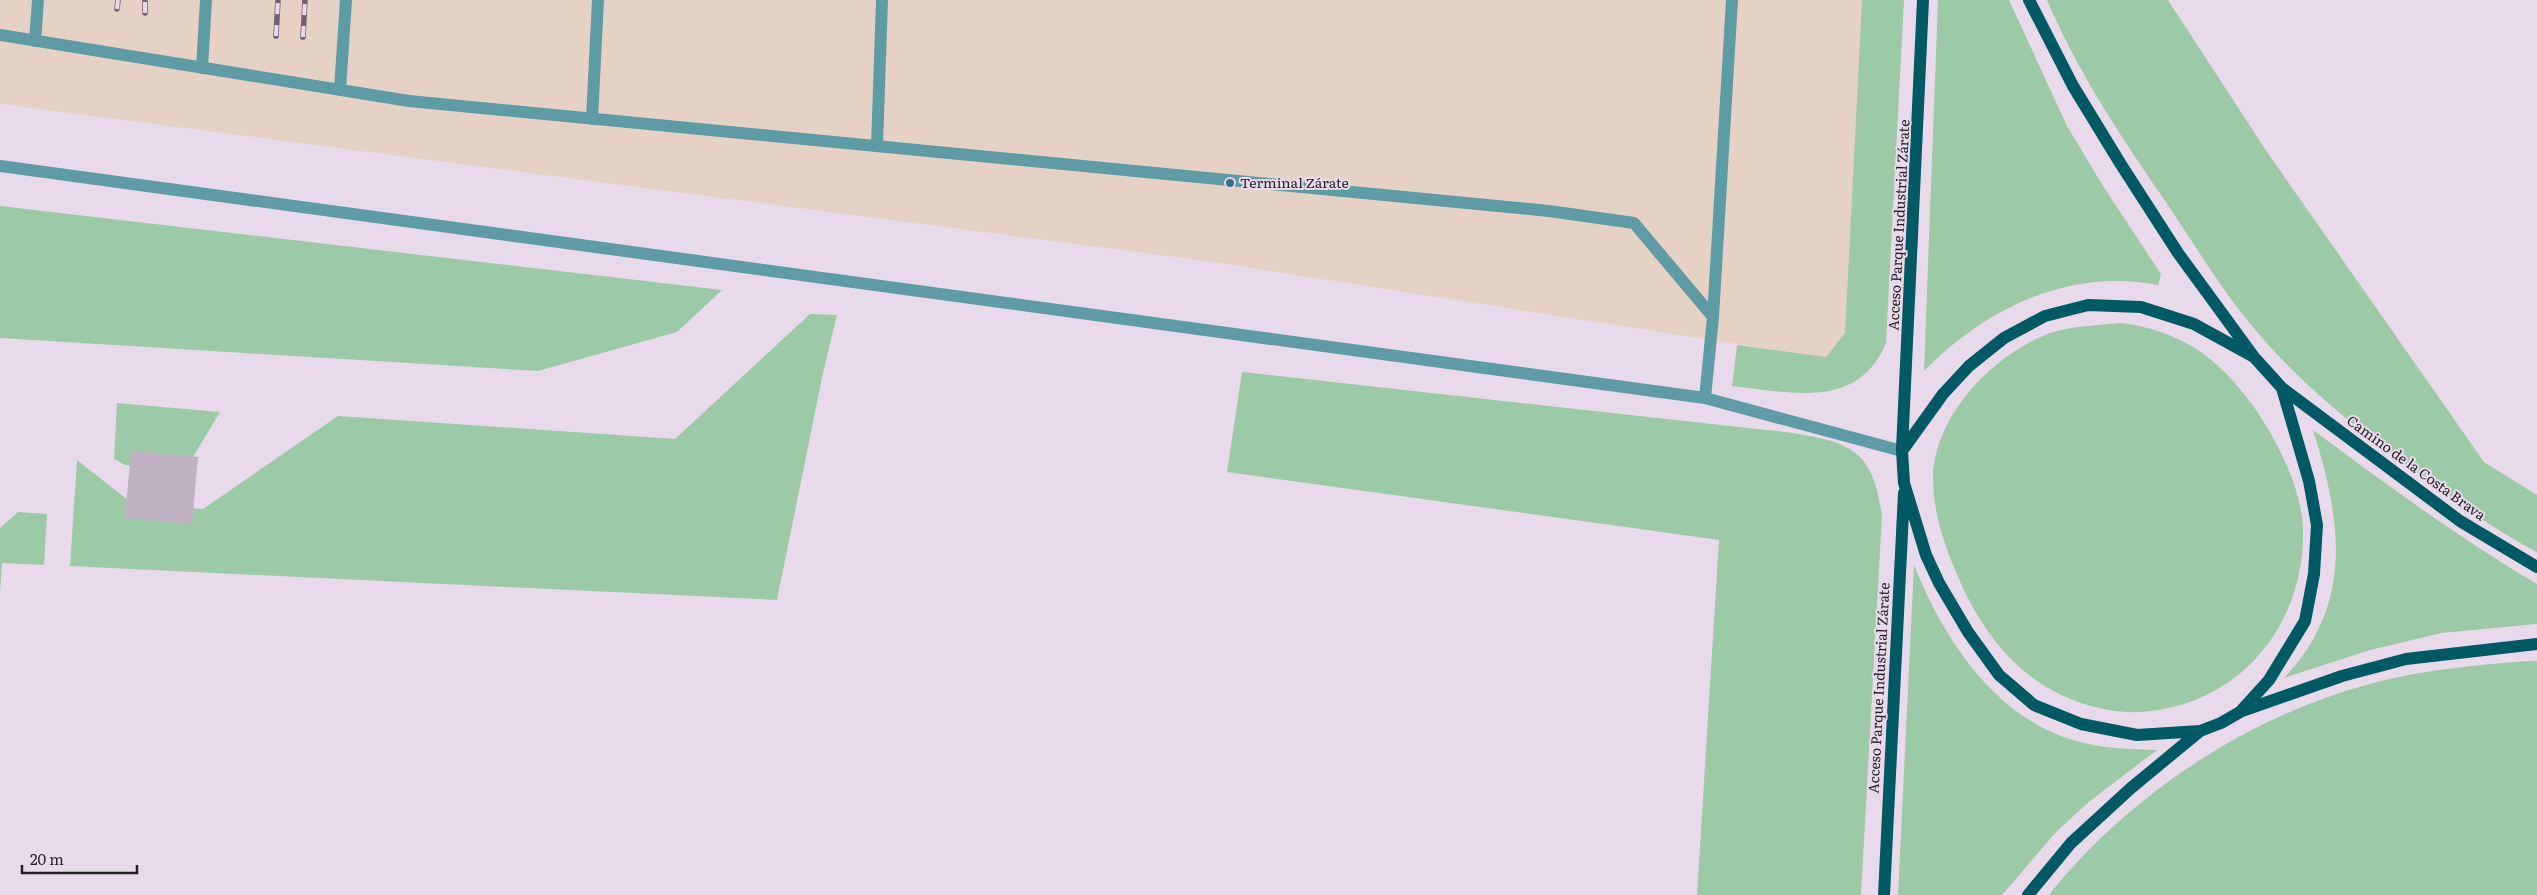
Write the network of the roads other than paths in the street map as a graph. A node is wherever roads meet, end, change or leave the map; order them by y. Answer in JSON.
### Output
{"nodes":[{"id":1,"x":38,"y":0,"type":"edge"},
{"id":2,"x":206,"y":0,"type":"edge"},
{"id":3,"x":346,"y":0,"type":"edge"},
{"id":4,"x":598,"y":0,"type":"edge"},
{"id":5,"x":882,"y":0,"type":"edge"},
{"id":6,"x":1732,"y":0,"type":"edge"},
{"id":7,"x":1923,"y":0,"type":"edge"},
{"id":8,"x":2029,"y":0,"type":"edge"},
{"id":9,"x":0,"y":35,"type":"edge"},
{"id":10,"x":35,"y":41,"type":"junction"},
{"id":11,"x":202,"y":68,"type":"junction"},
{"id":12,"x":340,"y":90,"type":"junction"},
{"id":13,"x":592,"y":119,"type":"junction"},
{"id":14,"x":877,"y":146,"type":"junction"},
{"id":15,"x":0,"y":166,"type":"edge"},
{"id":16,"x":1713,"y":317,"type":"junction"},
{"id":17,"x":2254,"y":357,"type":"junction"},
{"id":18,"x":2282,"y":388,"type":"junction"},
{"id":19,"x":1705,"y":398,"type":"junction"},
{"id":20,"x":1902,"y":451,"type":"junction"},
{"id":21,"x":1904,"y":483,"type":"junction"},
{"id":22,"x":2537,"y":567,"type":"edge"},
{"id":23,"x":2537,"y":644,"type":"edge"},
{"id":24,"x":2240,"y":712,"type":"junction"},
{"id":25,"x":2200,"y":731,"type":"junction"},
{"id":26,"x":1884,"y":895,"type":"edge"},
{"id":27,"x":2028,"y":895,"type":"edge"}],
"edges":[{"from":1,"to":10,"type":"street"},
{"from":2,"to":11,"type":"street"},
{"from":3,"to":12,"type":"street"},
{"from":4,"to":13,"type":"street"},
{"from":5,"to":14,"type":"street"},
{"from":6,"to":16,"type":"street"},
{"from":7,"to":20,"type":"main road","name":"Acceso Parque Industrial Zárate"},
{"from":8,"to":17,"type":"main road"},
{"from":9,"to":10,"type":"street"},
{"from":10,"to":11,"type":"street"},
{"from":11,"to":12,"type":"street"},
{"from":12,"to":13,"type":"street"},
{"from":13,"to":14,"type":"street"},
{"from":14,"to":16,"type":"street"},
{"from":15,"to":19,"type":"street"},
{"from":16,"to":19,"type":"street"},
{"from":17,"to":18,"type":"main road"},
{"from":17,"to":20,"type":"main road"},
{"from":18,"to":22,"type":"main road","name":"Camino de la Costa Brava"},
{"from":18,"to":24,"type":"main road"},
{"from":19,"to":20,"type":"street"},
{"from":20,"to":21,"type":"main road","name":"Acceso Parque Industrial Zárate"},
{"from":21,"to":25,"type":"main road"},
{"from":21,"to":26,"type":"main road","name":"Acceso Parque Industrial Zárate"},
{"from":23,"to":24,"type":"main road"},
{"from":24,"to":25,"type":"main road"},
{"from":25,"to":27,"type":"main road"}]}
